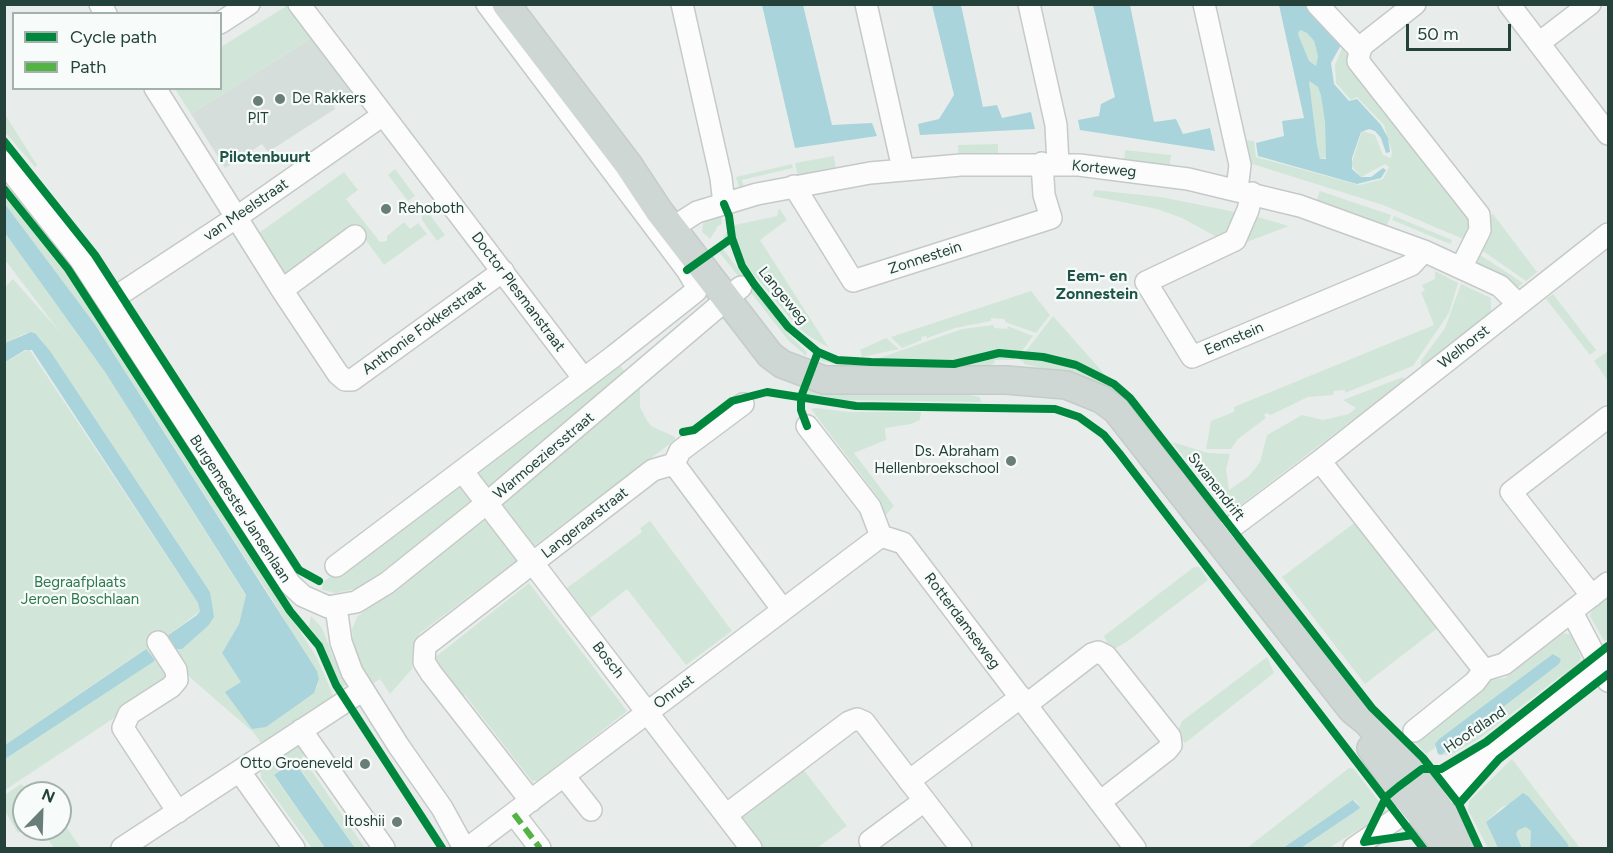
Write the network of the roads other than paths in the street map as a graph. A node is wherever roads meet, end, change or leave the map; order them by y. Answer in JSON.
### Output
{"nodes":[{"id":1,"x":249,"y":4,"type":"edge"},
{"id":2,"x":487,"y":4,"type":"edge"},
{"id":3,"x":506,"y":4,"type":"edge"},
{"id":4,"x":682,"y":4,"type":"edge"},
{"id":5,"x":866,"y":4,"type":"edge"},
{"id":6,"x":1029,"y":4,"type":"edge"},
{"id":7,"x":1204,"y":4,"type":"edge"},
{"id":8,"x":1317,"y":4,"type":"edge"},
{"id":9,"x":1415,"y":4,"type":"edge"},
{"id":10,"x":1509,"y":4,"type":"edge"},
{"id":11,"x":1590,"y":4,"type":"edge"},
{"id":12,"x":303,"y":6,"type":"edge"},
{"id":13,"x":222,"y":22,"type":"edge"},
{"id":14,"x":1539,"y":43,"type":"junction"},
{"id":15,"x":1360,"y":50,"type":"junction"},
{"id":16,"x":156,"y":90,"type":"edge"},
{"id":17,"x":383,"y":115,"type":"junction"},
{"id":18,"x":1608,"y":134,"type":"edge"},
{"id":19,"x":4,"y":162,"type":"edge"},
{"id":20,"x":1050,"y":164,"type":"junction"},
{"id":21,"x":903,"y":169,"type":"junction"},
{"id":22,"x":794,"y":186,"type":"junction"},
{"id":23,"x":1244,"y":191,"type":"junction"},
{"id":24,"x":724,"y":204,"type":"junction"},
{"id":25,"x":237,"y":217,"type":"junction"},
{"id":26,"x":680,"y":223,"type":"junction"},
{"id":27,"x":1608,"y":234,"type":"edge"},
{"id":28,"x":355,"y":236,"type":"dead end"},
{"id":29,"x":1424,"y":251,"type":"junction"},
{"id":30,"x":1461,"y":268,"type":"junction"},
{"id":31,"x":503,"y":271,"type":"junction"},
{"id":32,"x":282,"y":290,"type":"junction"},
{"id":33,"x":734,"y":293,"type":"junction"},
{"id":34,"x":108,"y":302,"type":"junction"},
{"id":35,"x":1518,"y":304,"type":"junction"},
{"id":36,"x":584,"y":379,"type":"junction"},
{"id":37,"x":743,"y":404,"type":"dead end"},
{"id":38,"x":1608,"y":417,"type":"edge"},
{"id":39,"x":807,"y":426,"type":"dead end"},
{"id":40,"x":1320,"y":461,"type":"junction"},
{"id":41,"x":674,"y":464,"type":"junction"},
{"id":42,"x":463,"y":472,"type":"junction"},
{"id":43,"x":487,"y":504,"type":"junction"},
{"id":44,"x":881,"y":536,"type":"junction"},
{"id":45,"x":1216,"y":539,"type":"junction"},
{"id":46,"x":533,"y":563,"type":"junction"},
{"id":47,"x":336,"y":566,"type":"dead end"},
{"id":48,"x":1608,"y":583,"type":"edge"},
{"id":49,"x":1592,"y":596,"type":"junction"},
{"id":50,"x":336,"y":607,"type":"junction"},
{"id":51,"x":783,"y":610,"type":"junction"},
{"id":52,"x":1572,"y":612,"type":"junction"},
{"id":53,"x":158,"y":642,"type":"dead end"},
{"id":54,"x":1606,"y":667,"type":"edge"},
{"id":55,"x":1484,"y":670,"type":"junction"},
{"id":56,"x":363,"y":690,"type":"junction"},
{"id":57,"x":1023,"y":701,"type":"junction"},
{"id":58,"x":648,"y":711,"type":"junction"},
{"id":59,"x":302,"y":730,"type":"junction"},
{"id":60,"x":1414,"y":731,"type":"dead end"},
{"id":61,"x":240,"y":772,"type":"junction"},
{"id":62,"x":564,"y":776,"type":"junction"},
{"id":63,"x":909,"y":780,"type":"junction"},
{"id":64,"x":1425,"y":799,"type":"junction"},
{"id":65,"x":531,"y":801,"type":"junction"},
{"id":66,"x":924,"y":801,"type":"junction"},
{"id":67,"x":1100,"y":802,"type":"junction"},
{"id":68,"x":591,"y":810,"type":"dead end"},
{"id":69,"x":178,"y":812,"type":"junction"},
{"id":70,"x":514,"y":814,"type":"junction"},
{"id":71,"x":726,"y":815,"type":"junction"},
{"id":72,"x":870,"y":842,"type":"dead end"},
{"id":73,"x":122,"y":849,"type":"edge"},
{"id":74,"x":294,"y":849,"type":"edge"},
{"id":75,"x":384,"y":849,"type":"edge"},
{"id":76,"x":466,"y":849,"type":"edge"},
{"id":77,"x":540,"y":849,"type":"edge"},
{"id":78,"x":751,"y":849,"type":"edge"},
{"id":79,"x":961,"y":849,"type":"edge"},
{"id":80,"x":1135,"y":849,"type":"edge"},
{"id":81,"x":1354,"y":849,"type":"edge"},
{"id":82,"x":1448,"y":849,"type":"edge"},
{"id":83,"x":1467,"y":849,"type":"edge"}],
"edges":[{"from":1,"to":13,"type":"street"},
{"from":2,"to":36,"type":"street"},
{"from":3,"to":26,"type":"main road"},
{"from":4,"to":24,"type":"street"},
{"from":5,"to":21,"type":"street"},
{"from":6,"to":20,"type":"street"},
{"from":7,"to":23,"type":"street"},
{"from":8,"to":15,"type":"street"},
{"from":9,"to":15,"type":"street"},
{"from":10,"to":14,"type":"street"},
{"from":11,"to":14,"type":"street"},
{"from":12,"to":17,"type":"street","name":"Doctor Plesmanstraat"},
{"from":14,"to":18,"type":"street"},
{"from":15,"to":30,"type":"street"},
{"from":16,"to":25,"type":"street","name":"Anthonie Fokkerstraat"},
{"from":17,"to":25,"type":"street","name":"van Meelstraat"},
{"from":17,"to":31,"type":"street","name":"Doctor Plesmanstraat"},
{"from":19,"to":34,"type":"street","name":"Burgemeester Jansenlaan"},
{"from":20,"to":21,"type":"street","name":"Korteweg"},
{"from":20,"to":22,"type":"street","name":"Zonnestein"},
{"from":20,"to":23,"type":"street","name":"Korteweg"},
{"from":21,"to":22,"type":"street","name":"Korteweg"},
{"from":22,"to":24,"type":"street","name":"Korteweg"},
{"from":23,"to":29,"type":"street","name":"Korteweg"},
{"from":23,"to":29,"type":"street","name":"Eemstein"},
{"from":24,"to":26,"type":"street","name":"Korteweg"},
{"from":25,"to":32,"type":"street","name":"Anthonie Fokkerstraat"},
{"from":25,"to":34,"type":"street","name":"van Meelstraat"},
{"from":26,"to":33,"type":"main road"},
{"from":27,"to":35,"type":"street","name":"Welhorst"},
{"from":28,"to":32,"type":"street"},
{"from":29,"to":30,"type":"street","name":"Korteweg"},
{"from":30,"to":35,"type":"street","name":"Korteweg"},
{"from":31,"to":32,"type":"street","name":"Anthonie Fokkerstraat"},
{"from":31,"to":36,"type":"street","name":"Doctor Plesmanstraat"},
{"from":33,"to":43,"type":"street","name":"Warmoeziersstraat"},
{"from":33,"to":45,"type":"main road","name":"Swanendrift"},
{"from":34,"to":50,"type":"street","name":"Burgemeester Jansenlaan"},
{"from":35,"to":40,"type":"street","name":"Welhorst"},
{"from":36,"to":42,"type":"street"},
{"from":37,"to":41,"type":"street","name":"Langeraarstraat"},
{"from":38,"to":49,"type":"street"},
{"from":39,"to":44,"type":"street"},
{"from":40,"to":45,"type":"street","name":"Welhorst"},
{"from":40,"to":55,"type":"street"},
{"from":41,"to":46,"type":"street","name":"Langeraarstraat"},
{"from":41,"to":51,"type":"street"},
{"from":42,"to":43,"type":"street","name":"Bosch"},
{"from":42,"to":47,"type":"street"},
{"from":43,"to":46,"type":"street","name":"Bosch"},
{"from":43,"to":50,"type":"street","name":"Warmoeziersstraat"},
{"from":44,"to":51,"type":"street","name":"Onrust"},
{"from":44,"to":57,"type":"street","name":"Rotterdamseweg"},
{"from":45,"to":64,"type":"main road","name":"Swanendrift"},
{"from":46,"to":58,"type":"street","name":"Bosch"},
{"from":46,"to":65,"type":"street","name":"Langeraarstraat"},
{"from":48,"to":49,"type":"street"},
{"from":49,"to":52,"type":"street"},
{"from":50,"to":56,"type":"street"},
{"from":51,"to":58,"type":"street","name":"Onrust"},
{"from":52,"to":54,"type":"street","name":"Hoofdland"},
{"from":52,"to":55,"type":"street"},
{"from":53,"to":69,"type":"street"},
{"from":54,"to":64,"type":"street","name":"Hoofdland"},
{"from":55,"to":60,"type":"street"},
{"from":56,"to":59,"type":"street"},
{"from":56,"to":76,"type":"street"},
{"from":57,"to":63,"type":"street"},
{"from":57,"to":67,"type":"street","name":"Rotterdamseweg"},
{"from":57,"to":67,"type":"street"},
{"from":58,"to":62,"type":"street","name":"Onrust"},
{"from":58,"to":71,"type":"street","name":"Bosch"},
{"from":59,"to":61,"type":"street"},
{"from":59,"to":75,"type":"street"},
{"from":61,"to":69,"type":"street"},
{"from":61,"to":74,"type":"street"},
{"from":62,"to":65,"type":"street","name":"Onrust"},
{"from":62,"to":68,"type":"street"},
{"from":63,"to":66,"type":"street"},
{"from":63,"to":71,"type":"street"},
{"from":64,"to":81,"type":"street","name":"Hoofdland"},
{"from":64,"to":82,"type":"main road","name":"Swanendrift"},
{"from":64,"to":83,"type":"main road","name":"Swanendrift"},
{"from":65,"to":70,"type":"street","name":"Onrust"},
{"from":66,"to":72,"type":"street"},
{"from":66,"to":79,"type":"street"},
{"from":67,"to":80,"type":"street","name":"Rotterdamseweg"},
{"from":69,"to":73,"type":"street"},
{"from":70,"to":76,"type":"street","name":"Onrust"},
{"from":70,"to":77,"type":"street"},
{"from":71,"to":78,"type":"street","name":"Bosch"}]}
